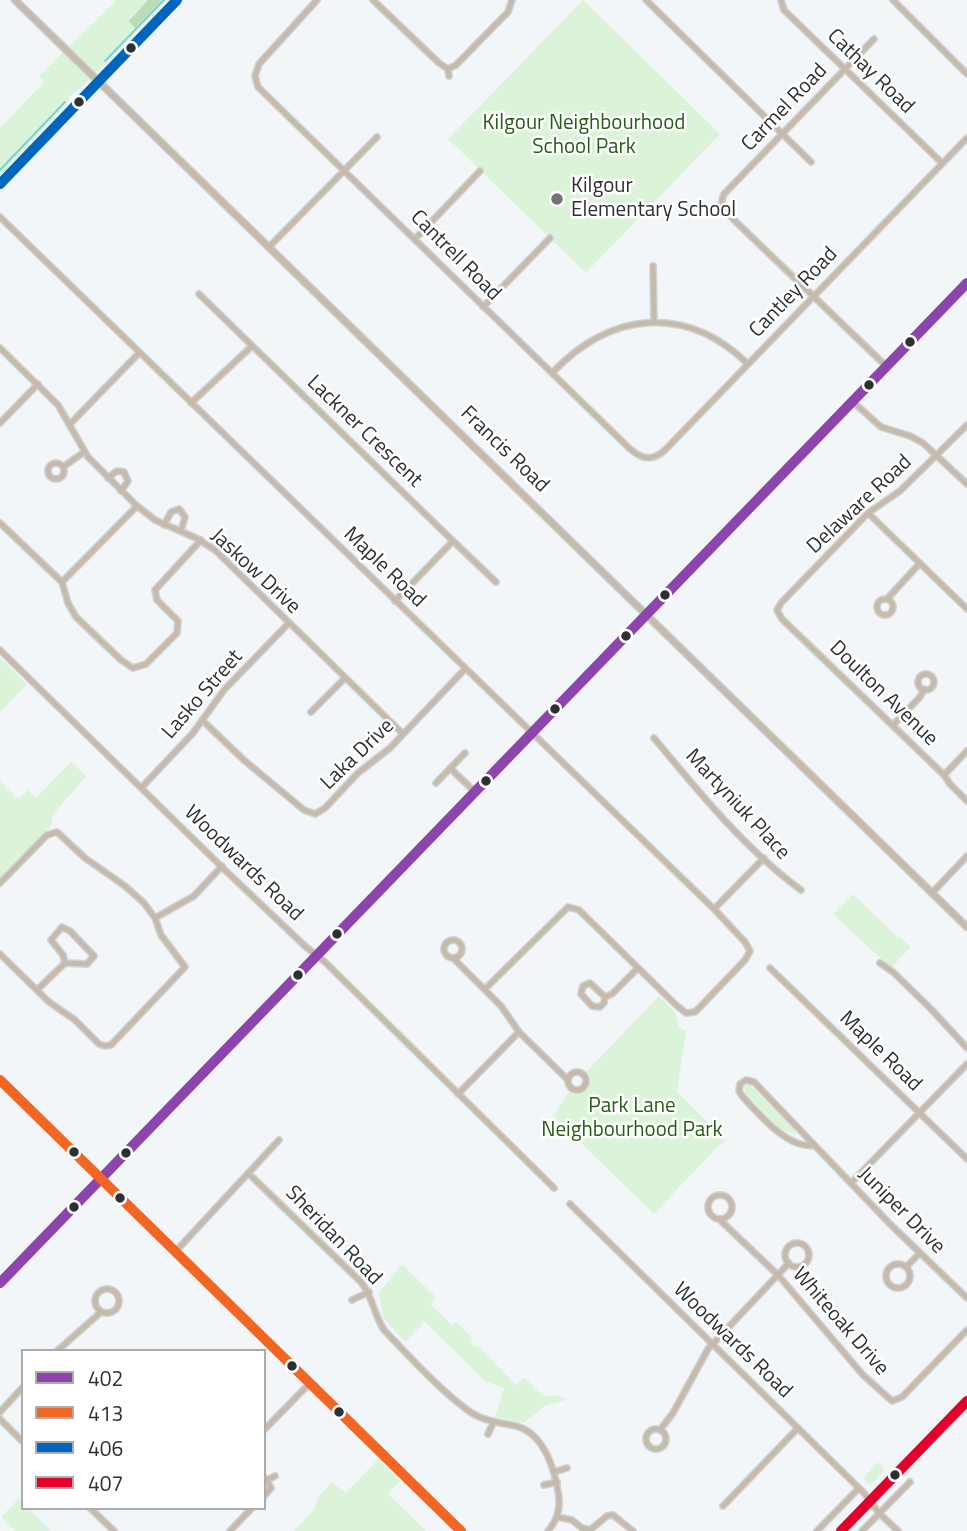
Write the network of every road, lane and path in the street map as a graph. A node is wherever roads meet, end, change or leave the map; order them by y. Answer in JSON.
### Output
{"nodes":[{"id":1,"x":15,"y":0,"type":"edge"},
{"id":2,"x":177,"y":0,"type":"edge"},
{"id":3,"x":317,"y":0,"type":"edge"},
{"id":4,"x":373,"y":0,"type":"edge"},
{"id":5,"x":512,"y":0,"type":"edge"},
{"id":6,"x":646,"y":0,"type":"edge"},
{"id":7,"x":781,"y":0,"type":"edge"},
{"id":8,"x":893,"y":0,"type":"edge"},
{"id":9,"x":874,"y":39,"type":"dead end"},
{"id":10,"x":845,"y":69,"type":"junction"},
{"id":11,"x":967,"y":74,"type":"edge"},
{"id":12,"x":100,"y":80,"type":"junction"},
{"id":13,"x":783,"y":133,"type":"junction"},
{"id":14,"x":377,"y":136,"type":"dead end"},
{"id":15,"x":967,"y":138,"type":"edge"},
{"id":16,"x":811,"y":162,"type":"dead end"},
{"id":17,"x":942,"y":163,"type":"junction"},
{"id":18,"x":344,"y":170,"type":"junction"},
{"id":19,"x":480,"y":171,"type":"dead end"},
{"id":20,"x":0,"y":184,"type":"edge"},
{"id":21,"x":0,"y":217,"type":"edge"},
{"id":22,"x":550,"y":238,"type":"dead end"},
{"id":23,"x":415,"y":239,"type":"junction"},
{"id":24,"x":270,"y":246,"type":"junction"},
{"id":25,"x":653,"y":266,"type":"dead end"},
{"id":26,"x":967,"y":283,"type":"edge"},
{"id":27,"x":199,"y":294,"type":"dead end"},
{"id":28,"x":814,"y":297,"type":"junction"},
{"id":29,"x":483,"y":307,"type":"junction"},
{"id":30,"x":654,"y":321,"type":"junction"},
{"id":31,"x":252,"y":346,"type":"junction"},
{"id":32,"x":0,"y":348,"type":"edge"},
{"id":33,"x":139,"y":353,"type":"junction"},
{"id":34,"x":748,"y":364,"type":"junction"},
{"id":35,"x":886,"y":366,"type":"junction"},
{"id":36,"x":552,"y":373,"type":"junction"},
{"id":37,"x":38,"y":384,"type":"junction"},
{"id":38,"x":852,"y":401,"type":"junction"},
{"id":39,"x":191,"y":403,"type":"junction"},
{"id":40,"x":0,"y":423,"type":"edge"},
{"id":41,"x":70,"y":424,"type":"junction"},
{"id":42,"x":967,"y":425,"type":"edge"},
{"id":43,"x":84,"y":452,"type":"junction"},
{"id":44,"x":937,"y":455,"type":"junction"},
{"id":45,"x":639,"y":456,"type":"joint"},
{"id":46,"x":63,"y":467,"type":"dead end"},
{"id":47,"x":108,"y":478,"type":"junction"},
{"id":48,"x":967,"y":484,"type":"edge"},
{"id":49,"x":121,"y":491,"type":"junction"},
{"id":50,"x":136,"y":506,"type":"junction"},
{"id":51,"x":868,"y":513,"type":"junction"},
{"id":52,"x":0,"y":523,"type":"edge"},
{"id":53,"x":164,"y":525,"type":"junction"},
{"id":54,"x":181,"y":531,"type":"junction"},
{"id":55,"x":201,"y":540,"type":"junction"},
{"id":56,"x":453,"y":541,"type":"junction"},
{"id":57,"x":920,"y":563,"type":"junction"},
{"id":58,"x":62,"y":582,"type":"junction"},
{"id":59,"x":496,"y":582,"type":"dead end"},
{"id":60,"x":887,"y":599,"type":"dead end"},
{"id":61,"x":395,"y":601,"type":"junction"},
{"id":62,"x":967,"y":609,"type":"edge"},
{"id":63,"x":777,"y":610,"type":"joint"},
{"id":64,"x":646,"y":613,"type":"junction"},
{"id":65,"x":288,"y":624,"type":"junction"},
{"id":66,"x":0,"y":650,"type":"edge"},
{"id":67,"x":465,"y":669,"type":"junction"},
{"id":68,"x":345,"y":678,"type":"junction"},
{"id":69,"x":924,"y":689,"type":"dead end"},
{"id":70,"x":311,"y":712,"type":"dead end"},
{"id":71,"x":202,"y":720,"type":"junction"},
{"id":72,"x":893,"y":725,"type":"junction"},
{"id":73,"x":531,"y":731,"type":"junction"},
{"id":74,"x":403,"y":734,"type":"junction"},
{"id":75,"x":654,"y":738,"type":"dead end"},
{"id":76,"x":967,"y":751,"type":"edge"},
{"id":77,"x":465,"y":753,"type":"dead end"},
{"id":78,"x":450,"y":768,"type":"junction"},
{"id":79,"x":944,"y":775,"type":"junction"},
{"id":80,"x":436,"y":783,"type":"dead end"},
{"id":81,"x":142,"y":787,"type":"junction"},
{"id":82,"x":474,"y":791,"type":"junction"},
{"id":83,"x":967,"y":801,"type":"edge"},
{"id":84,"x":967,"y":856,"type":"edge"},
{"id":85,"x":764,"y":858,"type":"junction"},
{"id":86,"x":222,"y":866,"type":"junction"},
{"id":87,"x":0,"y":883,"type":"edge"},
{"id":88,"x":800,"y":890,"type":"dead end"},
{"id":89,"x":932,"y":893,"type":"junction"},
{"id":90,"x":714,"y":909,"type":"junction"},
{"id":91,"x":155,"y":918,"type":"junction"},
{"id":92,"x":967,"y":927,"type":"edge"},
{"id":93,"x":0,"y":954,"type":"edge"},
{"id":94,"x":316,"y":954,"type":"junction"},
{"id":95,"x":453,"y":958,"type":"dead end"},
{"id":96,"x":65,"y":963,"type":"junction"},
{"id":97,"x":880,"y":963,"type":"dead end"},
{"id":98,"x":638,"y":968,"type":"junction"},
{"id":99,"x":770,"y":968,"type":"dead end"},
{"id":100,"x":485,"y":989,"type":"junction"},
{"id":101,"x":37,"y":990,"type":"junction"},
{"id":102,"x":605,"y":997,"type":"junction"},
{"id":103,"x":689,"y":1013,"type":"junction"},
{"id":104,"x":690,"y":1022,"type":"dead end"},
{"id":105,"x":519,"y":1032,"type":"junction"},
{"id":106,"x":967,"y":1048,"type":"edge"},
{"id":107,"x":967,"y":1064,"type":"edge"},
{"id":108,"x":567,"y":1079,"type":"dead end"},
{"id":109,"x":0,"y":1080,"type":"edge"},
{"id":110,"x":458,"y":1094,"type":"junction"},
{"id":111,"x":919,"y":1113,"type":"junction"},
{"id":112,"x":279,"y":1140,"type":"dead end"},
{"id":113,"x":814,"y":1145,"type":"junction"},
{"id":114,"x":967,"y":1159,"type":"edge"},
{"id":115,"x":248,"y":1173,"type":"junction"},
{"id":116,"x":100,"y":1178,"type":"junction"},
{"id":117,"x":851,"y":1183,"type":"junction"},
{"id":118,"x":554,"y":1188,"type":"dead end"},
{"id":119,"x":570,"y":1204,"type":"dead end"},
{"id":120,"x":719,"y":1219,"type":"junction"},
{"id":121,"x":176,"y":1251,"type":"junction"},
{"id":122,"x":920,"y":1253,"type":"junction"},
{"id":123,"x":789,"y":1263,"type":"junction"},
{"id":124,"x":906,"y":1267,"type":"junction"},
{"id":125,"x":778,"y":1275,"type":"junction"},
{"id":126,"x":0,"y":1283,"type":"edge"},
{"id":127,"x":369,"y":1292,"type":"junction"},
{"id":128,"x":967,"y":1298,"type":"edge"},
{"id":129,"x":352,"y":1300,"type":"dead end"},
{"id":130,"x":101,"y":1311,"type":"junction"},
{"id":131,"x":967,"y":1330,"type":"edge"},
{"id":132,"x":713,"y":1343,"type":"junction"},
{"id":133,"x":59,"y":1349,"type":"edge"},
{"id":134,"x":310,"y":1383,"type":"junction"},
{"id":135,"x":21,"y":1389,"type":"edge"},
{"id":136,"x":967,"y":1401,"type":"edge"},
{"id":137,"x":0,"y":1412,"type":"edge"},
{"id":138,"x":0,"y":1419,"type":"edge"},
{"id":139,"x":493,"y":1423,"type":"junction"},
{"id":140,"x":266,"y":1428,"type":"edge"},
{"id":141,"x":798,"y":1428,"type":"junction"},
{"id":142,"x":660,"y":1430,"type":"dead end"},
{"id":143,"x":488,"y":1434,"type":"dead end"},
{"id":144,"x":21,"y":1440,"type":"edge"},
{"id":145,"x":567,"y":1468,"type":"dead end"},
{"id":146,"x":554,"y":1472,"type":"junction"},
{"id":147,"x":275,"y":1476,"type":"dead end"},
{"id":148,"x":266,"y":1478,"type":"edge"},
{"id":149,"x":557,"y":1482,"type":"junction"},
{"id":150,"x":910,"y":1482,"type":"dead end"},
{"id":151,"x":544,"y":1485,"type":"dead end"},
{"id":152,"x":859,"y":1488,"type":"junction"},
{"id":153,"x":266,"y":1493,"type":"edge"},
{"id":154,"x":870,"y":1501,"type":"junction"},
{"id":155,"x":723,"y":1506,"type":"dead end"},
{"id":156,"x":92,"y":1510,"type":"edge"},
{"id":157,"x":250,"y":1510,"type":"edge"},
{"id":158,"x":879,"y":1513,"type":"junction"},
{"id":159,"x":558,"y":1517,"type":"junction"},
{"id":160,"x":114,"y":1531,"type":"edge"},
{"id":161,"x":230,"y":1531,"type":"edge"},
{"id":162,"x":461,"y":1531,"type":"edge"},
{"id":163,"x":548,"y":1531,"type":"edge"},
{"id":164,"x":633,"y":1531,"type":"edge"},
{"id":165,"x":817,"y":1531,"type":"edge"},
{"id":166,"x":841,"y":1531,"type":"edge"},
{"id":167,"x":862,"y":1531,"type":"edge"},
{"id":168,"x":898,"y":1531,"type":"edge"}],
"edges":[{"from":1,"to":12,"type":"street","name":"Francis Road"},
{"from":2,"to":12,"type":"main road"},
{"from":3,"to":18,"type":"street","name":"Cantrell Road"},
{"from":4,"to":5,"type":"street"},
{"from":6,"to":13,"type":"street"},
{"from":7,"to":10,"type":"street","name":"Cathay Road"},
{"from":8,"to":11,"type":"street"},
{"from":9,"to":10,"type":"street","name":"Carmel Road"},
{"from":10,"to":13,"type":"street","name":"Carmel Road"},
{"from":10,"to":17,"type":"street","name":"Cathay Road"},
{"from":12,"to":20,"type":"main road"},
{"from":12,"to":24,"type":"street","name":"Francis Road"},
{"from":13,"to":16,"type":"street"},
{"from":13,"to":28,"type":"street","name":"Carmel Road"},
{"from":14,"to":18,"type":"street"},
{"from":15,"to":17,"type":"street","name":"Cantley Road"},
{"from":17,"to":28,"type":"street","name":"Cantley Road"},
{"from":18,"to":23,"type":"street","name":"Cantrell Road"},
{"from":18,"to":24,"type":"street"},
{"from":19,"to":23,"type":"street"},
{"from":21,"to":33,"type":"street","name":"Maple Road"},
{"from":22,"to":29,"type":"street"},
{"from":23,"to":29,"type":"street","name":"Cantrell Road"},
{"from":24,"to":64,"type":"street","name":"Francis Road"},
{"from":25,"to":30,"type":"street"},
{"from":26,"to":35,"type":"main road"},
{"from":27,"to":31,"type":"street","name":"Lackner Crescent"},
{"from":28,"to":34,"type":"street","name":"Cantley Road"},
{"from":28,"to":35,"type":"street"},
{"from":29,"to":36,"type":"street","name":"Cantrell Road"},
{"from":30,"to":34,"type":"street"},
{"from":30,"to":36,"type":"street"},
{"from":31,"to":39,"type":"street"},
{"from":31,"to":56,"type":"street","name":"Lackner Crescent"},
{"from":32,"to":37,"type":"street","name":"Jaskow Drive"},
{"from":33,"to":39,"type":"street","name":"Maple Road"},
{"from":33,"to":41,"type":"street"},
{"from":34,"to":45,"type":"street","name":"Cantley Road"},
{"from":35,"to":38,"type":"main road"},
{"from":36,"to":45,"type":"street","name":"Cantrell Road"},
{"from":37,"to":40,"type":"street"},
{"from":37,"to":41,"type":"street","name":"Jaskow Drive"},
{"from":38,"to":44,"type":"street"},
{"from":38,"to":64,"type":"main road"},
{"from":39,"to":61,"type":"street","name":"Maple Road"},
{"from":41,"to":43,"type":"street","name":"Jaskow Drive"},
{"from":42,"to":44,"type":"street","name":"Delaware Road"},
{"from":43,"to":46,"type":"street"},
{"from":43,"to":47,"type":"street","name":"Jaskow Drive"},
{"from":44,"to":48,"type":"street"},
{"from":44,"to":51,"type":"street","name":"Delaware Road"},
{"from":47,"to":49,"type":"street","name":"Jaskow Drive"},
{"from":47,"to":49,"type":"street"},
{"from":49,"to":50,"type":"street","name":"Jaskow Drive"},
{"from":50,"to":53,"type":"street","name":"Jaskow Drive"},
{"from":50,"to":58,"type":"street"},
{"from":51,"to":57,"type":"street"},
{"from":51,"to":63,"type":"street","name":"Delaware Road"},
{"from":52,"to":58,"type":"street"},
{"from":53,"to":54,"type":"street","name":"Jaskow Drive"},
{"from":53,"to":54,"type":"street"},
{"from":54,"to":55,"type":"street","name":"Jaskow Drive"},
{"from":55,"to":58,"type":"street"},
{"from":55,"to":65,"type":"street","name":"Jaskow Drive"},
{"from":56,"to":59,"type":"street","name":"Lackner Crescent"},
{"from":56,"to":61,"type":"street"},
{"from":57,"to":60,"type":"street"},
{"from":57,"to":62,"type":"street"},
{"from":61,"to":67,"type":"street","name":"Maple Road"},
{"from":63,"to":72,"type":"street","name":"Doulton Avenue"},
{"from":64,"to":73,"type":"main road"},
{"from":64,"to":89,"type":"street","name":"Francis Road"},
{"from":65,"to":68,"type":"street","name":"Jaskow Drive"},
{"from":65,"to":71,"type":"street","name":"Lasko Street"},
{"from":66,"to":81,"type":"street","name":"Woodwards Road"},
{"from":67,"to":73,"type":"street","name":"Maple Road"},
{"from":67,"to":74,"type":"street","name":"Laka Drive"},
{"from":68,"to":70,"type":"street"},
{"from":68,"to":74,"type":"street","name":"Jaskow Drive"},
{"from":69,"to":72,"type":"street"},
{"from":71,"to":74,"type":"street","name":"Laka Drive"},
{"from":71,"to":81,"type":"street","name":"Lasko Street"},
{"from":72,"to":79,"type":"street","name":"Doulton Avenue"},
{"from":73,"to":82,"type":"main road"},
{"from":73,"to":90,"type":"street","name":"Maple Road"},
{"from":75,"to":85,"type":"street","name":"Martyniuk Place"},
{"from":76,"to":79,"type":"street"},
{"from":77,"to":78,"type":"street"},
{"from":78,"to":80,"type":"street"},
{"from":78,"to":82,"type":"street"},
{"from":79,"to":83,"type":"street","name":"Doulton Avenue"},
{"from":81,"to":86,"type":"street","name":"Woodwards Road"},
{"from":82,"to":94,"type":"main road"},
{"from":84,"to":89,"type":"street"},
{"from":85,"to":88,"type":"street","name":"Martyniuk Place"},
{"from":85,"to":90,"type":"street"},
{"from":86,"to":91,"type":"street"},
{"from":86,"to":94,"type":"street","name":"Woodwards Road"},
{"from":87,"to":91,"type":"street"},
{"from":89,"to":92,"type":"street","name":"Francis Road"},
{"from":90,"to":103,"type":"street","name":"Maple Road"},
{"from":91,"to":101,"type":"street"},
{"from":93,"to":101,"type":"street"},
{"from":94,"to":110,"type":"street","name":"Woodwards Road"},
{"from":94,"to":116,"type":"main road"},
{"from":95,"to":100,"type":"street"},
{"from":96,"to":96,"type":"street"},
{"from":96,"to":101,"type":"street"},
{"from":97,"to":106,"type":"street"},
{"from":98,"to":100,"type":"street"},
{"from":98,"to":102,"type":"street"},
{"from":98,"to":103,"type":"street"},
{"from":99,"to":111,"type":"street","name":"Maple Road"},
{"from":100,"to":105,"type":"street"},
{"from":102,"to":102,"type":"street"},
{"from":103,"to":104,"type":"street"},
{"from":105,"to":108,"type":"street"},
{"from":105,"to":110,"type":"street"},
{"from":107,"to":111,"type":"street"},
{"from":109,"to":116,"type":"street"},
{"from":110,"to":118,"type":"street","name":"Woodwards Road"},
{"from":111,"to":114,"type":"street","name":"Maple Road"},
{"from":111,"to":117,"type":"street"},
{"from":112,"to":115,"type":"street"},
{"from":113,"to":113,"type":"street","name":"Juniper Drive"},
{"from":113,"to":117,"type":"street","name":"Juniper Drive"},
{"from":115,"to":121,"type":"street"},
{"from":115,"to":127,"type":"street","name":"Sheridan Road"},
{"from":116,"to":121,"type":"street"},
{"from":116,"to":126,"type":"main road"},
{"from":117,"to":122,"type":"street","name":"Juniper Drive"},
{"from":119,"to":132,"type":"street","name":"Woodwards Road"},
{"from":120,"to":120,"type":"street"},
{"from":120,"to":125,"type":"street","name":"Whiteoak Drive"},
{"from":121,"to":134,"type":"street"},
{"from":122,"to":124,"type":"street"},
{"from":122,"to":128,"type":"street","name":"Juniper Drive"},
{"from":123,"to":123,"type":"street"},
{"from":123,"to":125,"type":"street"},
{"from":124,"to":124,"type":"street"},
{"from":125,"to":131,"type":"street","name":"Whiteoak Drive"},
{"from":125,"to":132,"type":"street"},
{"from":127,"to":129,"type":"street"},
{"from":127,"to":139,"type":"street","name":"Sheridan Road"},
{"from":130,"to":130,"type":"street"},
{"from":130,"to":133,"type":"street"},
{"from":132,"to":141,"type":"street","name":"Woodwards Road"},
{"from":132,"to":142,"type":"street"},
{"from":134,"to":140,"type":"street"},
{"from":134,"to":162,"type":"street"},
{"from":135,"to":137,"type":"street"},
{"from":136,"to":154,"type":"main road"},
{"from":138,"to":144,"type":"street"},
{"from":139,"to":143,"type":"street"},
{"from":139,"to":146,"type":"street","name":"Sheridan Road"},
{"from":141,"to":152,"type":"street","name":"Woodwards Road"},
{"from":141,"to":155,"type":"street"},
{"from":145,"to":146,"type":"street"},
{"from":146,"to":149,"type":"street","name":"Sheridan Road"},
{"from":147,"to":148,"type":"street"},
{"from":148,"to":153,"type":"street"},
{"from":149,"to":151,"type":"street"},
{"from":149,"to":159,"type":"street","name":"Sheridan Road"},
{"from":150,"to":158,"type":"street"},
{"from":152,"to":154,"type":"street","name":"Woodwards Road"},
{"from":152,"to":165,"type":"street"},
{"from":154,"to":158,"type":"street","name":"Woodwards Road"},
{"from":154,"to":166,"type":"main road"},
{"from":156,"to":160,"type":"street"},
{"from":157,"to":161,"type":"street"},
{"from":158,"to":167,"type":"street"},
{"from":158,"to":168,"type":"street","name":"Woodwards Road"},
{"from":159,"to":163,"type":"street"},
{"from":159,"to":164,"type":"street"}]}
